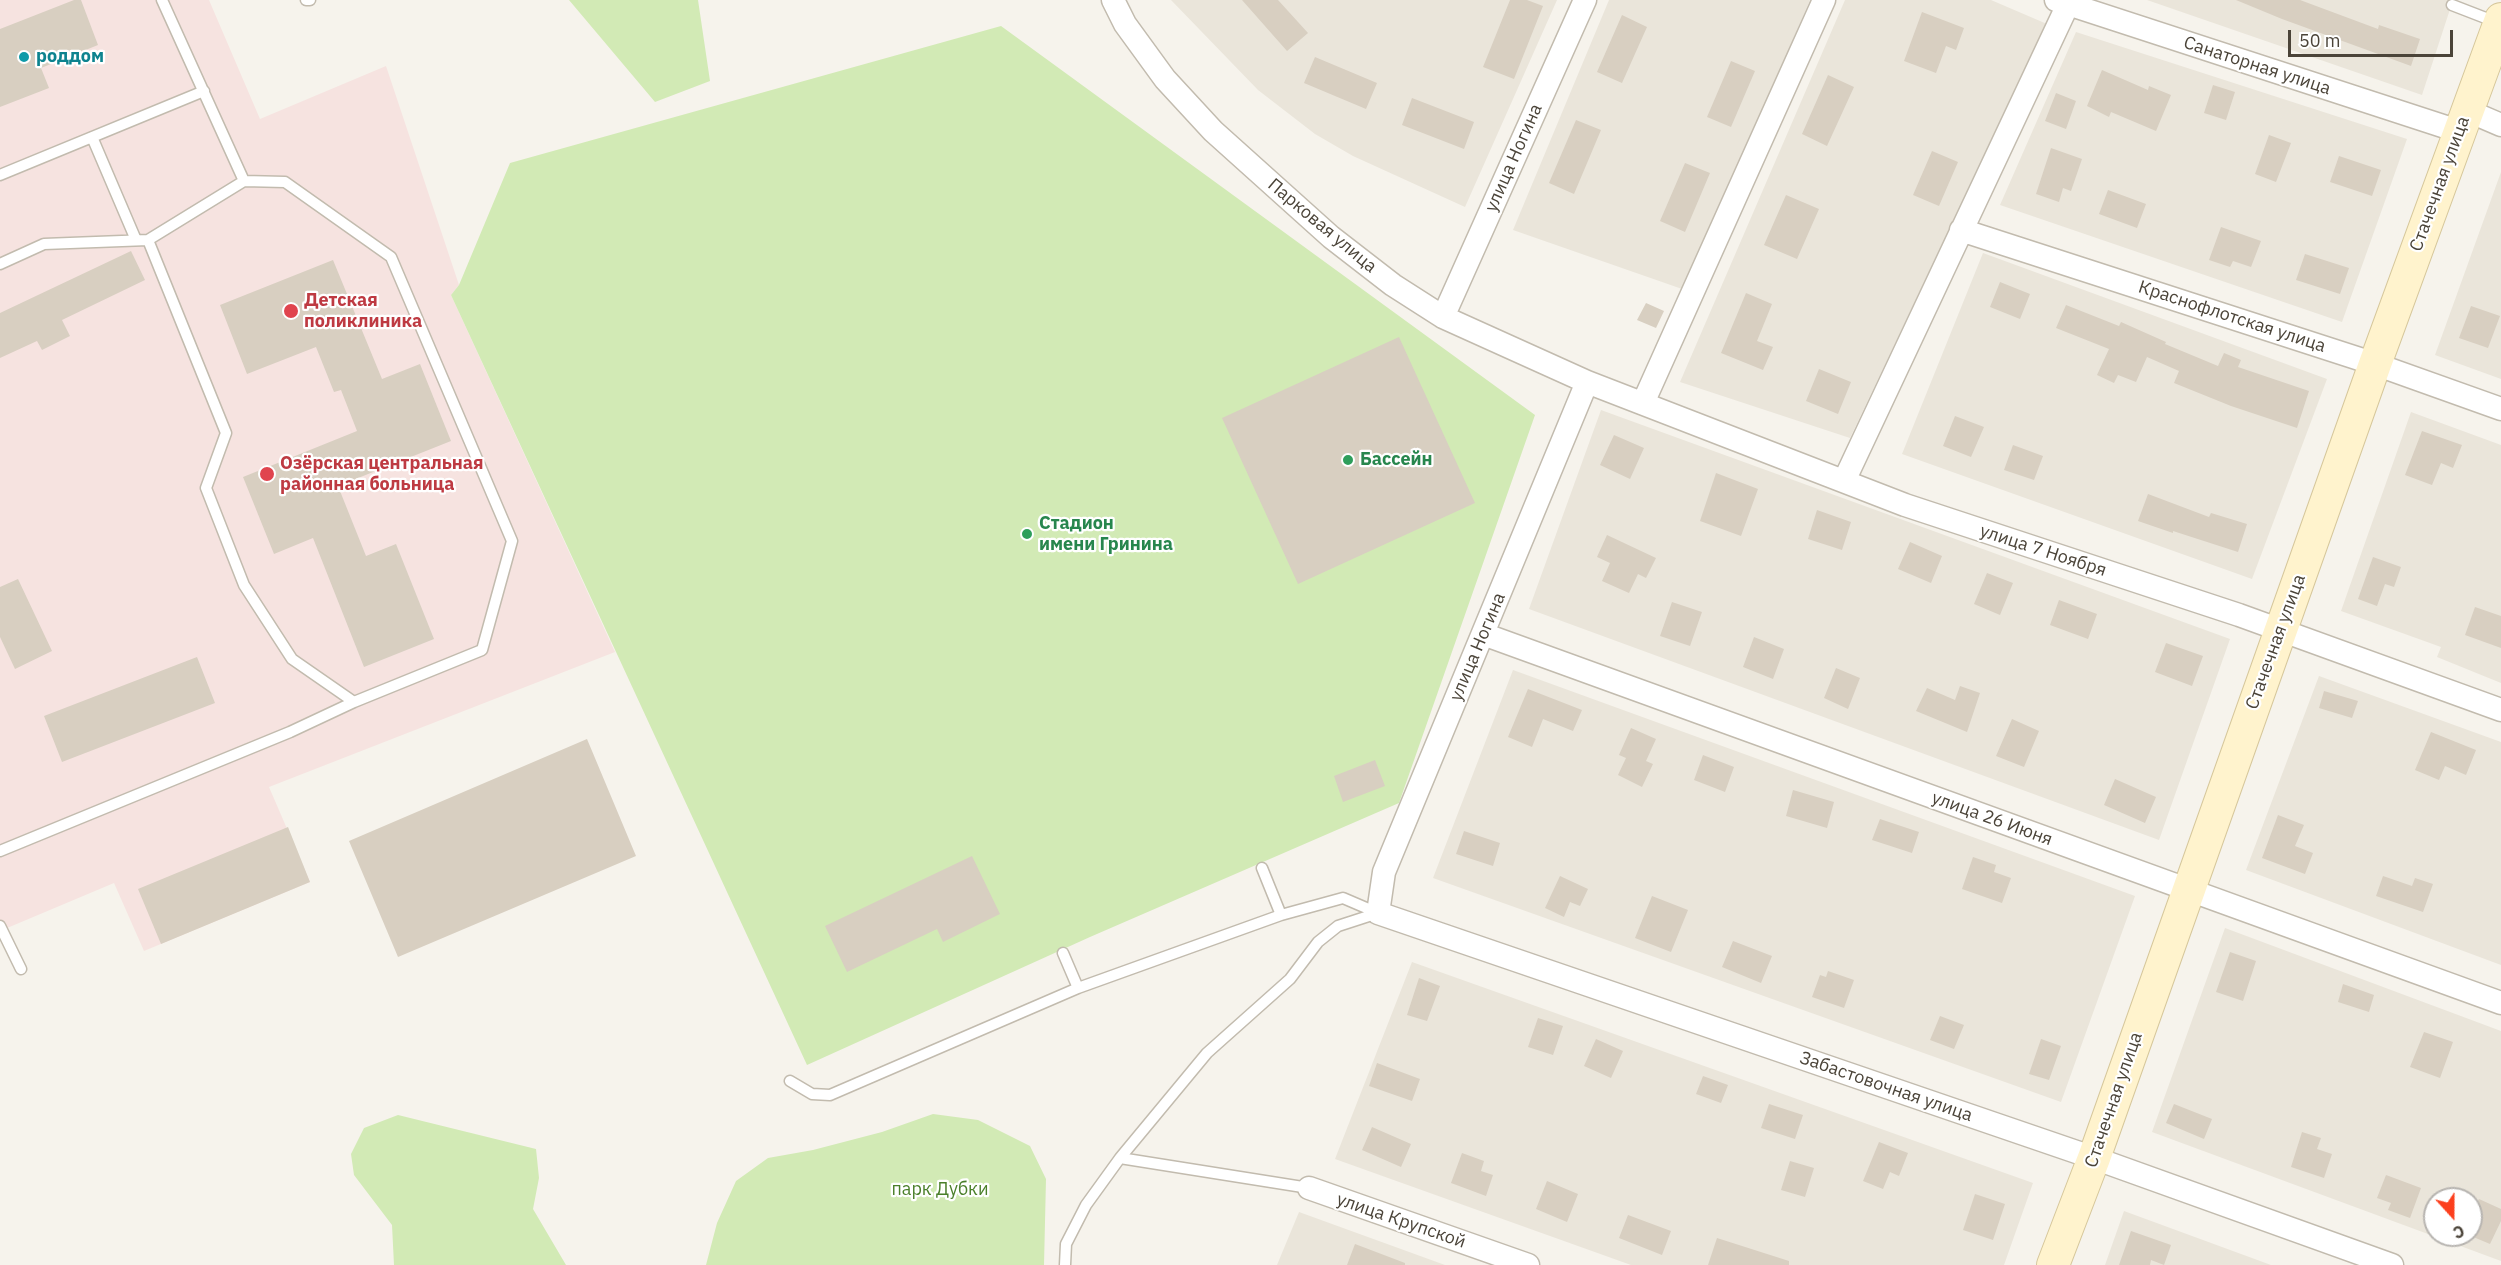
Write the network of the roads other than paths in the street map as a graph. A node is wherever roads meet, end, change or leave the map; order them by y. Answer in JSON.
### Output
{"nodes":[{"id":1,"x":162,"y":0,"type":"edge"},
{"id":2,"x":1113,"y":0,"type":"edge"},
{"id":3,"x":1585,"y":0,"type":"edge"},
{"id":4,"x":1824,"y":0,"type":"edge"},
{"id":5,"x":2065,"y":1,"type":"edge"},
{"id":6,"x":2452,"y":5,"type":"dead end"},
{"id":7,"x":2500,"y":21,"type":"edge"},
{"id":8,"x":204,"y":91,"type":"junction"},
{"id":9,"x":2462,"y":121,"type":"junction"},
{"id":10,"x":2501,"y":125,"type":"edge"},
{"id":11,"x":92,"y":137,"type":"junction"},
{"id":12,"x":0,"y":175,"type":"edge"},
{"id":13,"x":244,"y":181,"type":"junction"},
{"id":14,"x":1961,"y":230,"type":"junction"},
{"id":15,"x":136,"y":240,"type":"junction"},
{"id":16,"x":148,"y":240,"type":"junction"},
{"id":17,"x":0,"y":264,"type":"edge"},
{"id":18,"x":1443,"y":316,"type":"junction"},
{"id":19,"x":2375,"y":364,"type":"junction"},
{"id":20,"x":1587,"y":382,"type":"junction"},
{"id":21,"x":1643,"y":404,"type":"junction"},
{"id":22,"x":2501,"y":409,"type":"edge"},
{"id":23,"x":1844,"y":481,"type":"junction"},
{"id":24,"x":2280,"y":630,"type":"junction"},
{"id":25,"x":1483,"y":634,"type":"junction"},
{"id":26,"x":354,"y":702,"type":"junction"},
{"id":27,"x":2501,"y":710,"type":"edge"},
{"id":28,"x":0,"y":851,"type":"edge"},
{"id":29,"x":1262,"y":868,"type":"dead end"},
{"id":30,"x":2187,"y":890,"type":"junction"},
{"id":31,"x":1378,"y":914,"type":"junction"},
{"id":32,"x":1281,"y":915,"type":"junction"},
{"id":33,"x":0,"y":926,"type":"edge"},
{"id":34,"x":1063,"y":953,"type":"dead end"},
{"id":35,"x":21,"y":969,"type":"dead end"},
{"id":36,"x":1078,"y":988,"type":"junction"},
{"id":37,"x":2501,"y":1003,"type":"edge"},
{"id":38,"x":790,"y":1081,"type":"dead end"},
{"id":39,"x":1120,"y":1158,"type":"junction"},
{"id":40,"x":2094,"y":1158,"type":"junction"},
{"id":41,"x":1309,"y":1188,"type":"joint"},
{"id":42,"x":1065,"y":1265,"type":"edge"},
{"id":43,"x":1528,"y":1265,"type":"edge"},
{"id":44,"x":2053,"y":1265,"type":"edge"},
{"id":45,"x":2392,"y":1265,"type":"edge"}],
"edges":[{"from":1,"to":8,"type":"lane"},
{"from":2,"to":18,"type":"street","name":"Парковая улица"},
{"from":3,"to":18,"type":"street","name":"улица Ногина"},
{"from":4,"to":21,"type":"street"},
{"from":5,"to":9,"type":"street","name":"Санаторная улица"},
{"from":5,"to":14,"type":"street"},
{"from":6,"to":7,"type":"lane"},
{"from":7,"to":9,"type":"street","name":"Стачечная улица"},
{"from":8,"to":11,"type":"lane"},
{"from":8,"to":13,"type":"lane"},
{"from":9,"to":10,"type":"street","name":"Санаторная улица"},
{"from":9,"to":19,"type":"street","name":"Стачечная улица"},
{"from":11,"to":12,"type":"lane"},
{"from":11,"to":15,"type":"lane"},
{"from":13,"to":16,"type":"lane"},
{"from":13,"to":26,"type":"lane"},
{"from":14,"to":19,"type":"street","name":"Краснофлотская улица"},
{"from":14,"to":23,"type":"street"},
{"from":15,"to":16,"type":"lane"},
{"from":15,"to":17,"type":"lane"},
{"from":16,"to":26,"type":"lane"},
{"from":18,"to":20,"type":"street","name":"Парковая улица"},
{"from":19,"to":22,"type":"street","name":"Краснофлотская улица"},
{"from":19,"to":24,"type":"street","name":"Стачечная улица"},
{"from":20,"to":21,"type":"street","name":"улица 7 Ноября"},
{"from":20,"to":25,"type":"street","name":"улица Ногина"},
{"from":21,"to":23,"type":"street","name":"улица 7 Ноября"},
{"from":23,"to":24,"type":"street","name":"улица 7 Ноября"},
{"from":24,"to":27,"type":"street","name":"улица 7 Ноября"},
{"from":24,"to":30,"type":"street","name":"Стачечная улица"},
{"from":25,"to":30,"type":"street","name":"улица 26 Июня"},
{"from":25,"to":31,"type":"street","name":"улица Ногина"},
{"from":26,"to":28,"type":"lane"},
{"from":29,"to":32,"type":"lane"},
{"from":30,"to":37,"type":"street","name":"улица 26 Июня"},
{"from":30,"to":40,"type":"street","name":"Стачечная улица"},
{"from":31,"to":32,"type":"lane"},
{"from":31,"to":39,"type":"lane"},
{"from":31,"to":40,"type":"street","name":"Забастовочная улица"},
{"from":32,"to":36,"type":"lane"},
{"from":33,"to":35,"type":"lane"},
{"from":34,"to":36,"type":"lane"},
{"from":36,"to":38,"type":"lane"},
{"from":39,"to":41,"type":"lane"},
{"from":39,"to":42,"type":"lane"},
{"from":40,"to":44,"type":"street","name":"Стачечная улица"},
{"from":40,"to":45,"type":"street","name":"Забастовочная улица"},
{"from":41,"to":43,"type":"street","name":"улица Крупской"}]}
